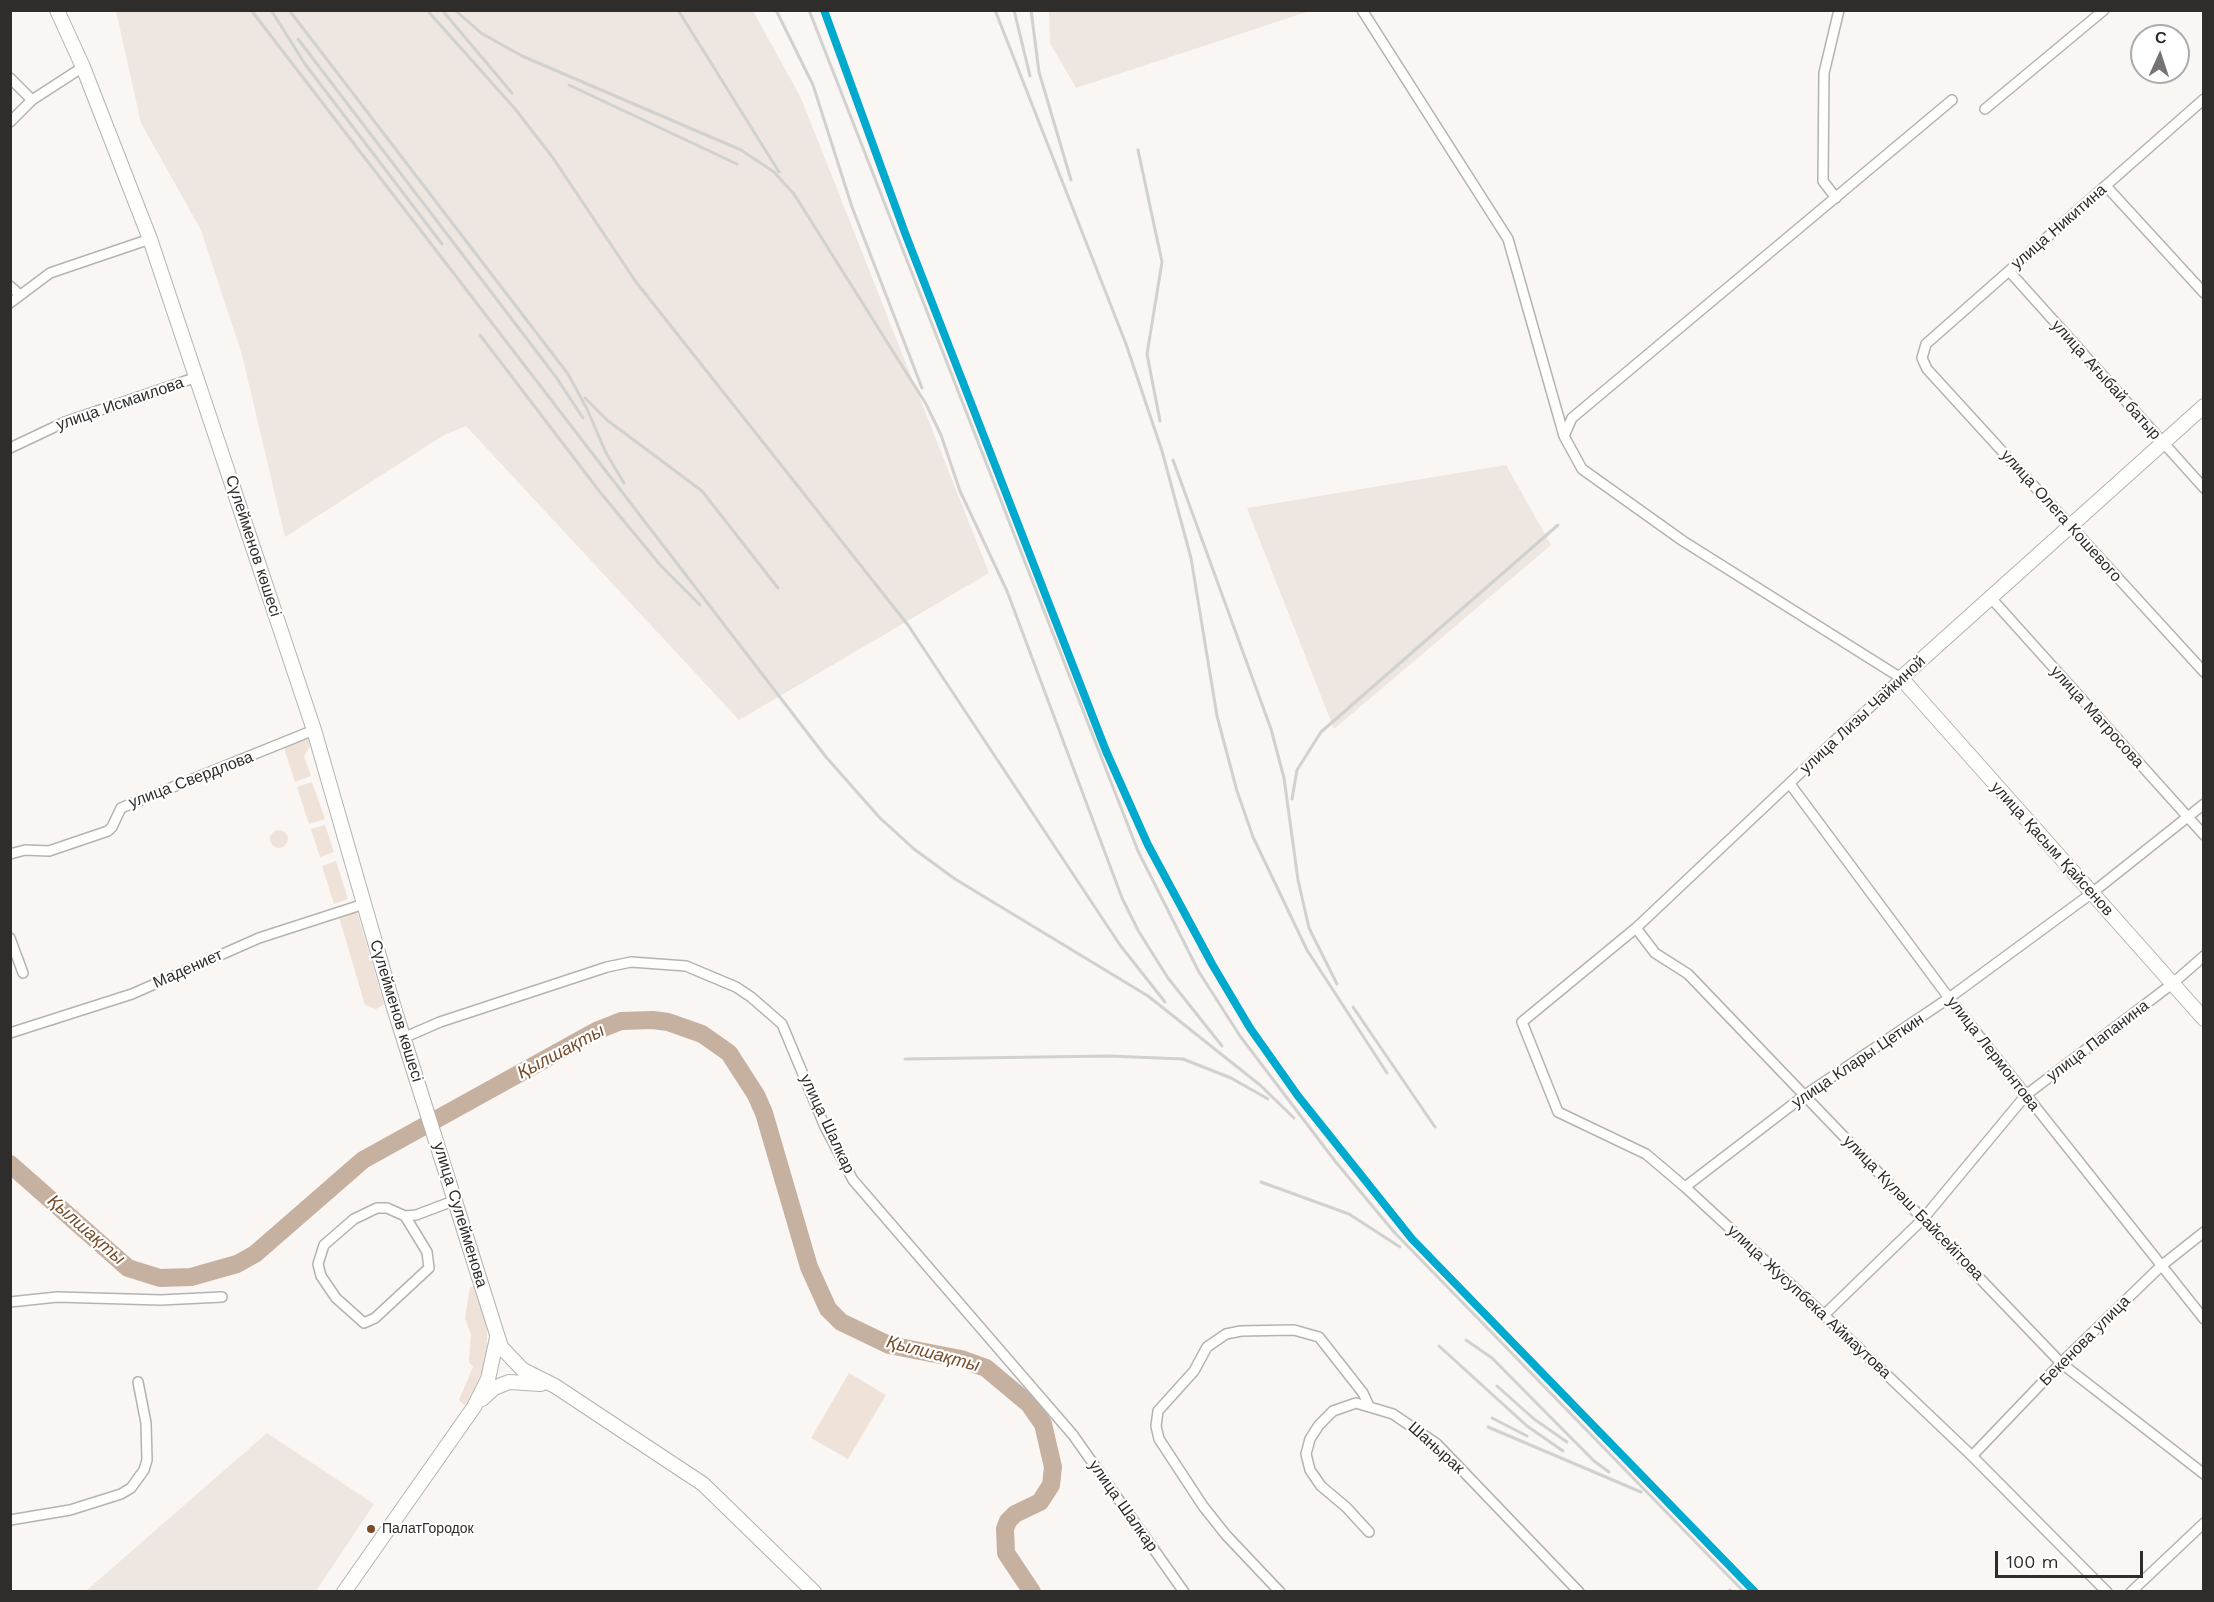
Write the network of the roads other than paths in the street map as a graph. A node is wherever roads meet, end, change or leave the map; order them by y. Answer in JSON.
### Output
{"nodes":[{"id":1,"x":57,"y":10,"type":"edge"},
{"id":2,"x":1362,"y":10,"type":"edge"},
{"id":3,"x":1839,"y":10,"type":"edge"},
{"id":4,"x":2104,"y":10,"type":"edge"},
{"id":5,"x":83,"y":67,"type":"junction"},
{"id":6,"x":10,"y":78,"type":"edge"},
{"id":7,"x":32,"y":100,"type":"junction"},
{"id":8,"x":1952,"y":100,"type":"dead end"},
{"id":9,"x":2203,"y":100,"type":"edge"},
{"id":10,"x":1985,"y":109,"type":"dead end"},
{"id":11,"x":10,"y":122,"type":"edge"},
{"id":12,"x":2106,"y":186,"type":"junction"},
{"id":13,"x":1836,"y":198,"type":"junction"},
{"id":14,"x":150,"y":239,"type":"junction"},
{"id":15,"x":2009,"y":271,"type":"junction"},
{"id":16,"x":10,"y":286,"type":"edge"},
{"id":17,"x":2204,"y":293,"type":"edge"},
{"id":18,"x":20,"y":295,"type":"junction"},
{"id":19,"x":10,"y":303,"type":"edge"},
{"id":20,"x":1922,"y":358,"type":"joint"},
{"id":21,"x":197,"y":377,"type":"junction"},
{"id":22,"x":2204,"y":406,"type":"edge"},
{"id":23,"x":1564,"y":436,"type":"junction"},
{"id":24,"x":2163,"y":443,"type":"junction"},
{"id":25,"x":10,"y":448,"type":"edge"},
{"id":26,"x":2204,"y":488,"type":"edge"},
{"id":27,"x":2071,"y":526,"type":"junction"},
{"id":28,"x":1991,"y":598,"type":"junction"},
{"id":29,"x":2204,"y":672,"type":"edge"},
{"id":30,"x":1901,"y":678,"type":"junction"},
{"id":31,"x":314,"y":730,"type":"junction"},
{"id":32,"x":1790,"y":784,"type":"junction"},
{"id":33,"x":2204,"y":804,"type":"edge"},
{"id":34,"x":2187,"y":818,"type":"junction"},
{"id":35,"x":2204,"y":836,"type":"edge"},
{"id":36,"x":10,"y":854,"type":"edge"},
{"id":37,"x":2092,"y":893,"type":"junction"},
{"id":38,"x":364,"y":904,"type":"junction"},
{"id":39,"x":1636,"y":928,"type":"junction"},
{"id":40,"x":10,"y":938,"type":"edge"},
{"id":41,"x":2204,"y":956,"type":"edge"},
{"id":42,"x":23,"y":973,"type":"dead end"},
{"id":43,"x":2172,"y":984,"type":"junction"},
{"id":44,"x":1949,"y":998,"type":"junction"},
{"id":45,"x":2204,"y":1019,"type":"edge"},
{"id":46,"x":1522,"y":1022,"type":"joint"},
{"id":47,"x":10,"y":1032,"type":"edge"},
{"id":48,"x":404,"y":1038,"type":"junction"},
{"id":49,"x":421,"y":1092,"type":"joint"},
{"id":50,"x":1805,"y":1095,"type":"junction"},
{"id":51,"x":2026,"y":1095,"type":"junction"},
{"id":52,"x":1684,"y":1187,"type":"junction"},
{"id":53,"x":456,"y":1200,"type":"junction"},
{"id":54,"x":405,"y":1216,"type":"junction"},
{"id":55,"x":1923,"y":1219,"type":"junction"},
{"id":56,"x":2204,"y":1232,"type":"edge"},
{"id":57,"x":2162,"y":1266,"type":"junction"},
{"id":58,"x":222,"y":1297,"type":"dead end"},
{"id":59,"x":10,"y":1302,"type":"edge"},
{"id":60,"x":1824,"y":1315,"type":"junction"},
{"id":61,"x":2204,"y":1319,"type":"edge"},
{"id":62,"x":497,"y":1338,"type":"junction"},
{"id":63,"x":2061,"y":1362,"type":"junction"},
{"id":64,"x":138,"y":1382,"type":"dead end"},
{"id":65,"x":555,"y":1386,"type":"junction"},
{"id":66,"x":1368,"y":1404,"type":"junction"},
{"id":67,"x":474,"y":1407,"type":"junction"},
{"id":68,"x":1972,"y":1456,"type":"junction"},
{"id":69,"x":2204,"y":1474,"type":"edge"},
{"id":70,"x":10,"y":1520,"type":"edge"},
{"id":71,"x":2204,"y":1523,"type":"edge"},
{"id":72,"x":1369,"y":1532,"type":"dead end"},
{"id":73,"x":344,"y":1592,"type":"edge"},
{"id":74,"x":814,"y":1592,"type":"edge"},
{"id":75,"x":1184,"y":1592,"type":"edge"},
{"id":76,"x":1280,"y":1592,"type":"edge"},
{"id":77,"x":1579,"y":1592,"type":"edge"},
{"id":78,"x":2107,"y":1592,"type":"edge"},
{"id":79,"x":2131,"y":1592,"type":"edge"}],
"edges":[{"from":1,"to":5,"type":"street","name":"Сүлейменов көшесі"},
{"from":2,"to":23,"type":"street"},
{"from":3,"to":13,"type":"street"},
{"from":4,"to":10,"type":"street"},
{"from":5,"to":7,"type":"street"},
{"from":5,"to":14,"type":"street","name":"Сүлейменов көшесі"},
{"from":6,"to":7,"type":"street"},
{"from":7,"to":11,"type":"street"},
{"from":8,"to":13,"type":"street"},
{"from":9,"to":12,"type":"street","name":"улица Никитина"},
{"from":12,"to":15,"type":"street","name":"улица Никитина"},
{"from":12,"to":17,"type":"street"},
{"from":13,"to":23,"type":"street"},
{"from":14,"to":18,"type":"street"},
{"from":14,"to":21,"type":"street","name":"Сүлейменов көшесі"},
{"from":15,"to":20,"type":"street","name":"улица Никитина"},
{"from":15,"to":24,"type":"street","name":"улица Ағыбай батыр"},
{"from":16,"to":18,"type":"street"},
{"from":18,"to":19,"type":"street"},
{"from":20,"to":27,"type":"street","name":"улица Олега Кошевого"},
{"from":21,"to":25,"type":"street","name":"улица Исмаилова"},
{"from":21,"to":31,"type":"street","name":"Сүлейменов көшесі"},
{"from":22,"to":24,"type":"street","name":"улица Лизы Чайкиной"},
{"from":23,"to":30,"type":"street"},
{"from":24,"to":26,"type":"street","name":"улица Ағыбай батыр"},
{"from":24,"to":27,"type":"street","name":"улица Лизы Чайкиной"},
{"from":27,"to":28,"type":"street","name":"улица Лизы Чайкиной"},
{"from":27,"to":29,"type":"street","name":"улица Олега Кошевого"},
{"from":28,"to":30,"type":"street","name":"улица Лизы Чайкиной"},
{"from":28,"to":34,"type":"street","name":"улица Матросова"},
{"from":30,"to":32,"type":"street","name":"улица Лизы Чайкиной"},
{"from":30,"to":37,"type":"street","name":"улица Қасым Қайсенов"},
{"from":31,"to":36,"type":"street","name":"улица Свердлова"},
{"from":31,"to":38,"type":"street","name":"Сүлейменов көшесі"},
{"from":32,"to":39,"type":"street","name":"улица Лизы Чайкиной"},
{"from":32,"to":44,"type":"street","name":"улица Лермонтова"},
{"from":33,"to":34,"type":"street","name":"улица Клары Цеткин"},
{"from":34,"to":35,"type":"street","name":"улица Матросова"},
{"from":34,"to":37,"type":"street","name":"улица Клары Цеткин"},
{"from":37,"to":43,"type":"street","name":"улица Қасым Қайсенов"},
{"from":37,"to":44,"type":"street","name":"улица Клары Цеткин"},
{"from":38,"to":47,"type":"street","name":"Мадениет"},
{"from":38,"to":48,"type":"street","name":"Сүлейменов көшесі"},
{"from":39,"to":46,"type":"street","name":"улица Лизы Чайкиной"},
{"from":39,"to":50,"type":"street","name":"улица Күләш Байсейітова"},
{"from":40,"to":42,"type":"street"},
{"from":41,"to":43,"type":"street","name":"улица Папанина"},
{"from":43,"to":45,"type":"street","name":"улица Қасым Қайсенов"},
{"from":43,"to":51,"type":"street","name":"улица Папанина"},
{"from":44,"to":50,"type":"street","name":"улица Клары Цеткин"},
{"from":44,"to":51,"type":"street","name":"улица Лермонтова"},
{"from":46,"to":52,"type":"street","name":"улица Жусупбека Аймаутова"},
{"from":48,"to":49,"type":"street","name":"Сүлейменов көшесі"},
{"from":48,"to":75,"type":"street","name":"улица Шалкар"},
{"from":49,"to":53,"type":"street","name":"улица Сулейменова"},
{"from":50,"to":52,"type":"street","name":"улица Клары Цеткин"},
{"from":50,"to":55,"type":"street","name":"улица Күләш Байсейітова"},
{"from":51,"to":55,"type":"street","name":"улица Папанина"},
{"from":51,"to":57,"type":"street","name":"улица Лермонтова"},
{"from":52,"to":60,"type":"street","name":"улица Жусупбека Аймаутова"},
{"from":53,"to":54,"type":"street"},
{"from":53,"to":62,"type":"street","name":"улица Сулейменова"},
{"from":54,"to":54,"type":"street"},
{"from":55,"to":60,"type":"street","name":"улица Папанина"},
{"from":55,"to":63,"type":"street","name":"улица Күләш Байсейітова"},
{"from":56,"to":57,"type":"street","name":"Бекенова улица"},
{"from":57,"to":61,"type":"street","name":"улица Лермонтова"},
{"from":57,"to":63,"type":"street","name":"Бекенова улица"},
{"from":58,"to":59,"type":"street"},
{"from":60,"to":68,"type":"street","name":"улица Жусупбека Аймаутова"},
{"from":62,"to":65,"type":"street"},
{"from":62,"to":67,"type":"street"},
{"from":63,"to":68,"type":"street","name":"Бекенова улица"},
{"from":63,"to":69,"type":"street","name":"улица Күләш Байсейітова"},
{"from":64,"to":70,"type":"street"},
{"from":65,"to":67,"type":"street"},
{"from":65,"to":74,"type":"street"},
{"from":66,"to":72,"type":"street"},
{"from":66,"to":76,"type":"street"},
{"from":66,"to":77,"type":"street","name":"Шанырак"},
{"from":67,"to":73,"type":"street"},
{"from":68,"to":78,"type":"street","name":"улица Жусупбека Аймаутова"},
{"from":71,"to":79,"type":"street"}]}
